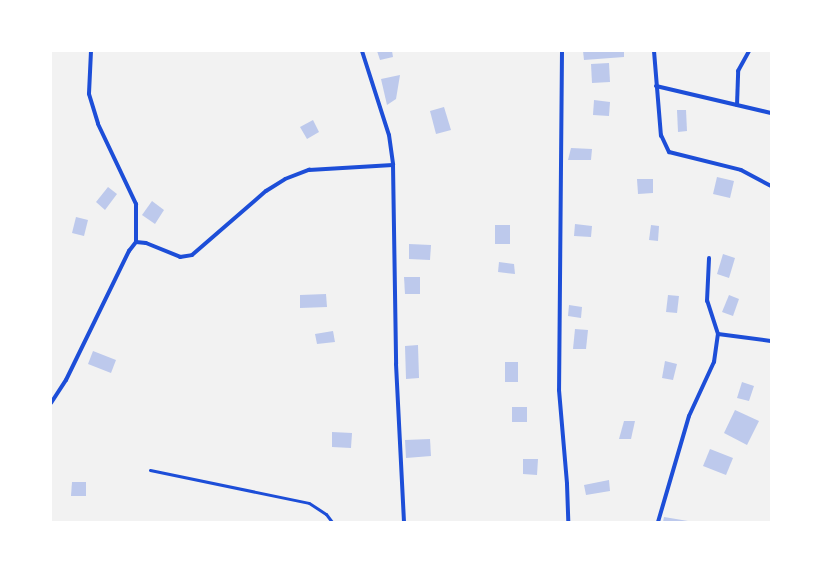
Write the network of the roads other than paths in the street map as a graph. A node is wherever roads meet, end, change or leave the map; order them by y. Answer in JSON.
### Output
{"nodes":[{"id":1,"x":91,"y":51,"type":"edge"},
{"id":2,"x":362,"y":51,"type":"edge"},
{"id":3,"x":562,"y":51,"type":"edge"},
{"id":4,"x":654,"y":51,"type":"edge"},
{"id":5,"x":748,"y":51,"type":"edge"},
{"id":6,"x":656,"y":86,"type":"junction"},
{"id":7,"x":737,"y":105,"type":"junction"},
{"id":8,"x":771,"y":113,"type":"edge"},
{"id":9,"x":661,"y":135,"type":"junction"},
{"id":10,"x":662,"y":142,"type":"dead end"},
{"id":11,"x":393,"y":165,"type":"junction"},
{"id":12,"x":771,"y":186,"type":"edge"},
{"id":13,"x":136,"y":242,"type":"junction"},
{"id":14,"x":709,"y":258,"type":"dead end"},
{"id":15,"x":718,"y":334,"type":"junction"},
{"id":16,"x":771,"y":341,"type":"edge"},
{"id":17,"x":51,"y":402,"type":"edge"},
{"id":18,"x":150,"y":470,"type":"dead end"},
{"id":19,"x":332,"y":522,"type":"edge"},
{"id":20,"x":404,"y":522,"type":"edge"},
{"id":21,"x":568,"y":522,"type":"edge"},
{"id":22,"x":658,"y":522,"type":"edge"}],
"edges":[{"from":1,"to":13,"type":"street"},
{"from":2,"to":11,"type":"street"},
{"from":3,"to":21,"type":"street"},
{"from":4,"to":6,"type":"street"},
{"from":5,"to":7,"type":"street"},
{"from":6,"to":7,"type":"street"},
{"from":6,"to":9,"type":"street"},
{"from":7,"to":8,"type":"street"},
{"from":9,"to":10,"type":"street"},
{"from":9,"to":12,"type":"street"},
{"from":11,"to":13,"type":"street"},
{"from":11,"to":20,"type":"street"},
{"from":13,"to":17,"type":"street"},
{"from":14,"to":15,"type":"street"},
{"from":15,"to":16,"type":"street"},
{"from":15,"to":22,"type":"street"},
{"from":18,"to":19,"type":"lane"}]}
